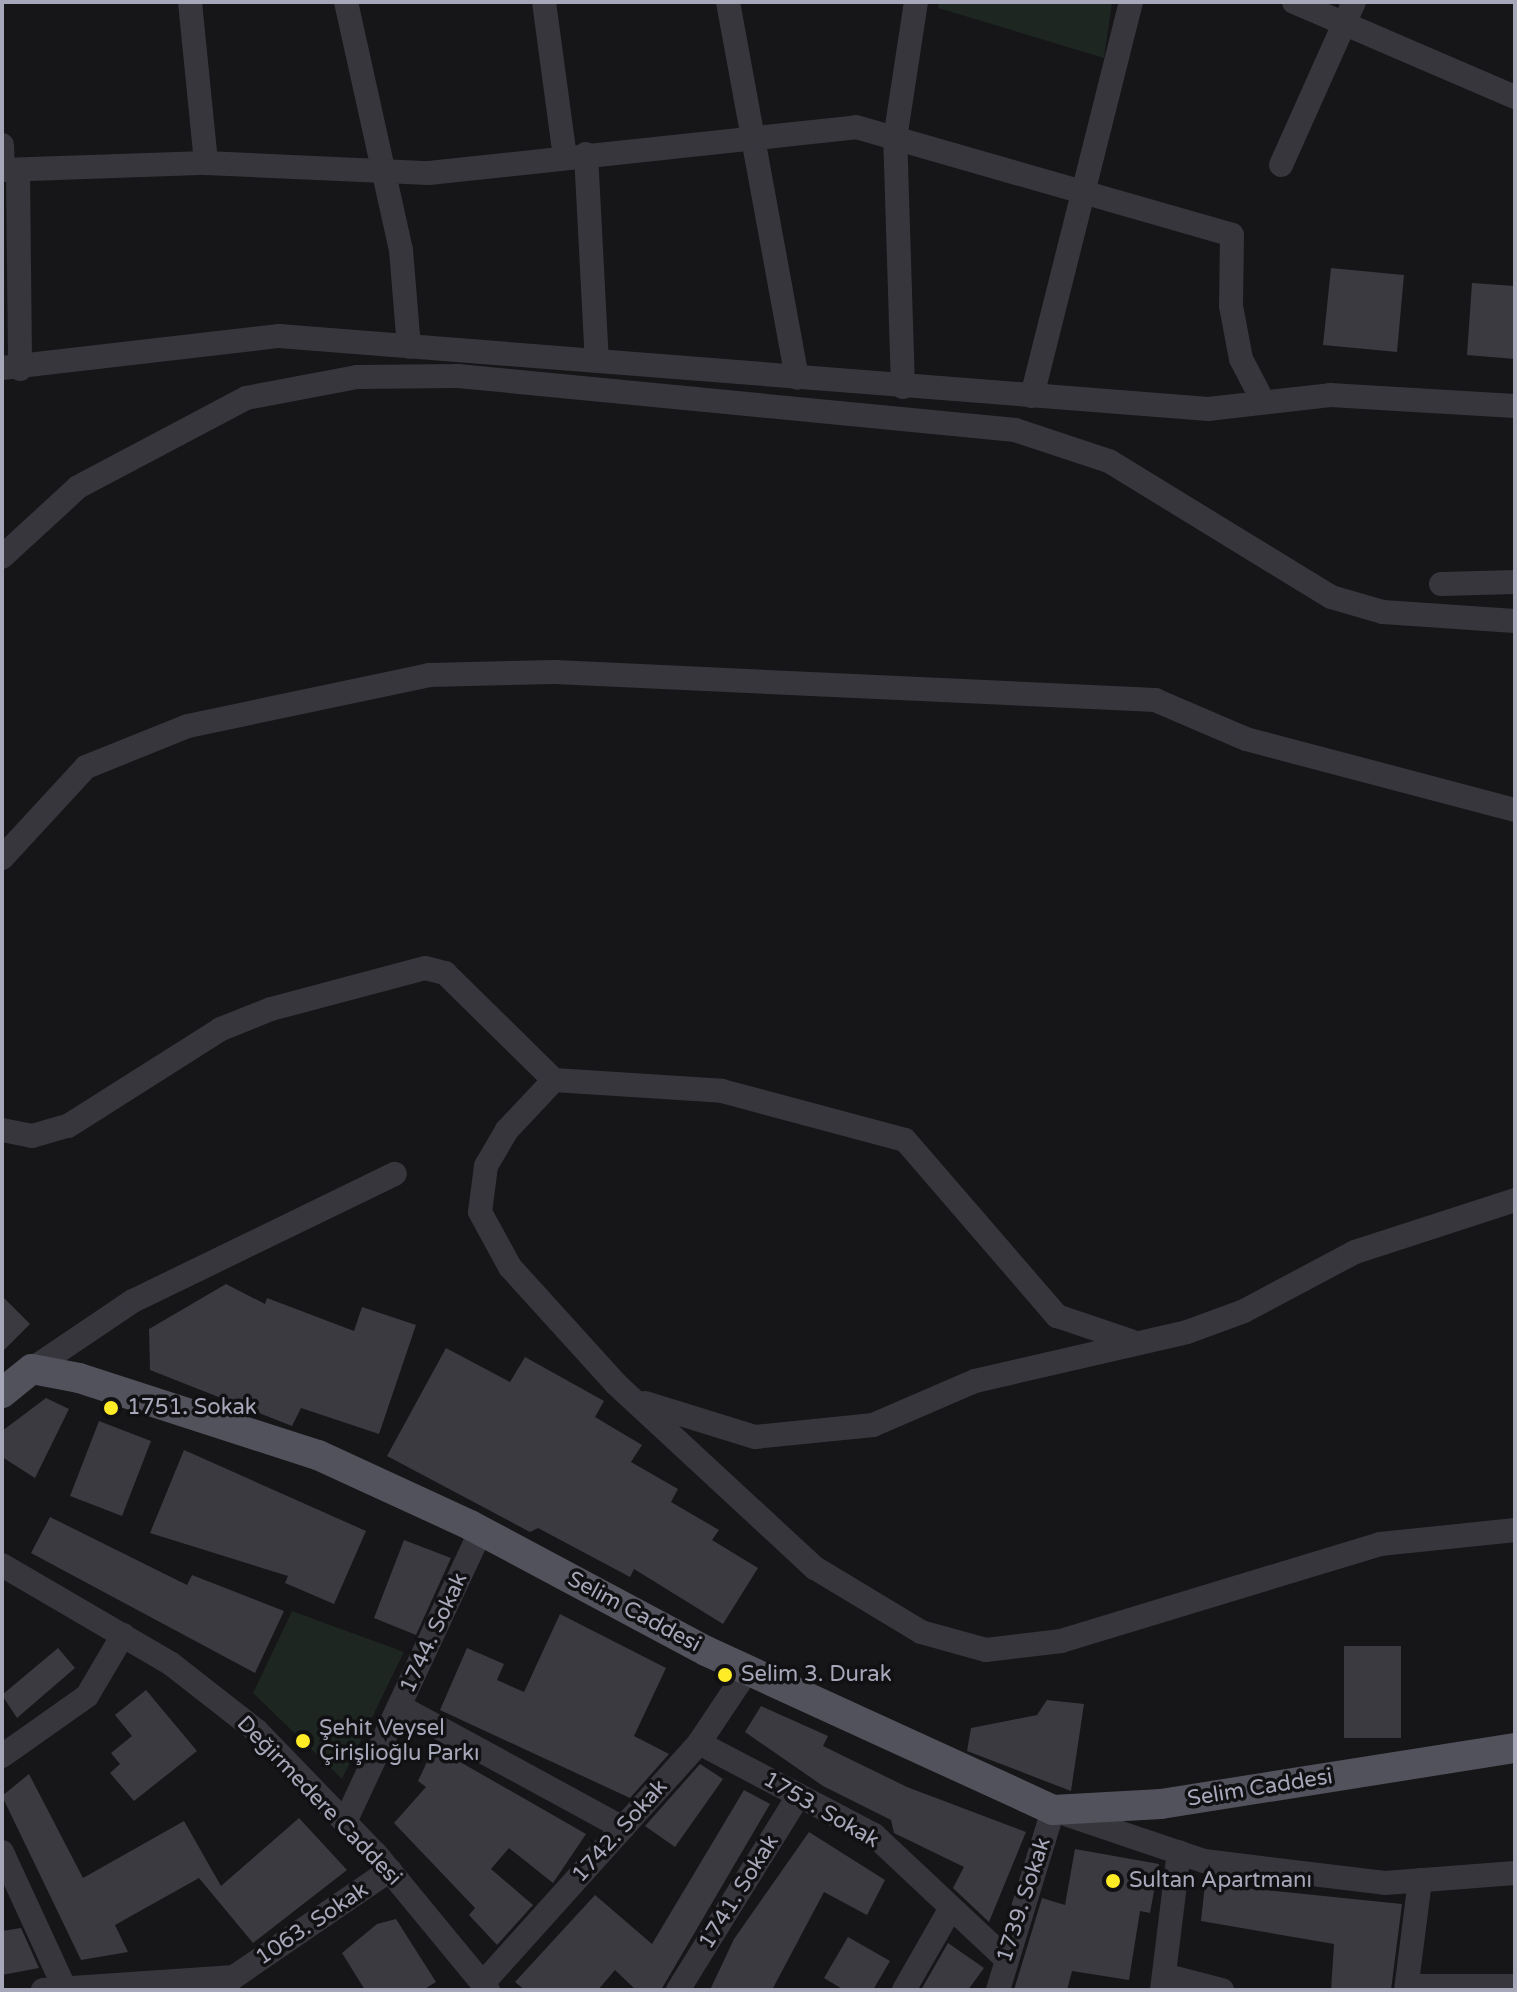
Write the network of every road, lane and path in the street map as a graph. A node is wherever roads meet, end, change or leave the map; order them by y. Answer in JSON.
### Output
{"nodes":[{"id":1,"x":190,"y":2,"type":"edge"},
{"id":2,"x":346,"y":2,"type":"edge"},
{"id":3,"x":544,"y":2,"type":"edge"},
{"id":4,"x":728,"y":2,"type":"edge"},
{"id":5,"x":916,"y":2,"type":"edge"},
{"id":6,"x":1131,"y":2,"type":"edge"},
{"id":7,"x":1294,"y":2,"type":"edge"},
{"id":8,"x":1349,"y":12,"type":"edge"},
{"id":9,"x":1515,"y":97,"type":"edge"},
{"id":10,"x":755,"y":133,"type":"junction"},
{"id":11,"x":895,"y":139,"type":"junction"},
{"id":12,"x":2,"y":145,"type":"edge"},
{"id":13,"x":576,"y":156,"type":"junction"},
{"id":14,"x":206,"y":163,"type":"junction"},
{"id":15,"x":1281,"y":165,"type":"dead end"},
{"id":16,"x":8,"y":170,"type":"edge"},
{"id":17,"x":385,"y":170,"type":"junction"},
{"id":18,"x":1086,"y":190,"type":"junction"},
{"id":19,"x":409,"y":347,"type":"junction"},
{"id":20,"x":597,"y":361,"type":"junction"},
{"id":21,"x":11,"y":369,"type":"edge"},
{"id":22,"x":797,"y":378,"type":"junction"},
{"id":23,"x":903,"y":387,"type":"junction"},
{"id":24,"x":1032,"y":396,"type":"junction"},
{"id":25,"x":1263,"y":401,"type":"junction"},
{"id":26,"x":1515,"y":406,"type":"edge"},
{"id":27,"x":2,"y":557,"type":"edge"},
{"id":28,"x":1515,"y":582,"type":"edge"},
{"id":29,"x":1441,"y":584,"type":"dead end"},
{"id":30,"x":1515,"y":621,"type":"edge"},
{"id":31,"x":1515,"y":810,"type":"edge"},
{"id":32,"x":2,"y":858,"type":"edge"},
{"id":33,"x":554,"y":1080,"type":"junction"},
{"id":34,"x":2,"y":1130,"type":"edge"},
{"id":35,"x":395,"y":1174,"type":"dead end"},
{"id":36,"x":1515,"y":1200,"type":"edge"},
{"id":37,"x":1149,"y":1343,"type":"junction"},
{"id":38,"x":32,"y":1369,"type":"junction"},
{"id":39,"x":2,"y":1393,"type":"edge"},
{"id":40,"x":633,"y":1398,"type":"junction"},
{"id":41,"x":1515,"y":1530,"type":"edge"},
{"id":42,"x":481,"y":1531,"type":"junction"},
{"id":43,"x":2,"y":1565,"type":"edge"},
{"id":44,"x":123,"y":1635,"type":"junction"},
{"id":45,"x":747,"y":1671,"type":"junction"},
{"id":46,"x":399,"y":1706,"type":"junction"},
{"id":47,"x":699,"y":1743,"type":"junction"},
{"id":48,"x":1515,"y":1748,"type":"edge"},
{"id":49,"x":2,"y":1756,"type":"edge"},
{"id":50,"x":799,"y":1795,"type":"junction"},
{"id":51,"x":1053,"y":1810,"type":"junction"},
{"id":52,"x":345,"y":1822,"type":"junction"},
{"id":53,"x":623,"y":1828,"type":"junction"},
{"id":54,"x":2,"y":1852,"type":"edge"},
{"id":55,"x":1179,"y":1852,"type":"junction"},
{"id":56,"x":390,"y":1870,"type":"junction"},
{"id":57,"x":1515,"y":1873,"type":"edge"},
{"id":58,"x":1420,"y":1880,"type":"junction"},
{"id":59,"x":951,"y":1908,"type":"junction"},
{"id":60,"x":1004,"y":1957,"type":"junction"},
{"id":61,"x":1163,"y":1983,"type":"edge"},
{"id":62,"x":239,"y":1984,"type":"edge"},
{"id":63,"x":101,"y":1986,"type":"edge"},
{"id":64,"x":1515,"y":1986,"type":"edge"},
{"id":65,"x":486,"y":1987,"type":"edge"},
{"id":66,"x":54,"y":1988,"type":"edge"},
{"id":67,"x":190,"y":1988,"type":"edge"},
{"id":68,"x":1406,"y":1988,"type":"edge"},
{"id":69,"x":678,"y":1990,"type":"edge"},
{"id":70,"x":904,"y":1990,"type":"edge"},
{"id":71,"x":998,"y":1990,"type":"edge"},
{"id":72,"x":1222,"y":1990,"type":"edge"}],
"edges":[{"from":1,"to":14,"type":"street"},
{"from":2,"to":17,"type":"street"},
{"from":3,"to":13,"type":"street"},
{"from":4,"to":10,"type":"street"},
{"from":5,"to":11,"type":"street"},
{"from":6,"to":18,"type":"street"},
{"from":7,"to":8,"type":"street"},
{"from":8,"to":9,"type":"street"},
{"from":8,"to":15,"type":"street"},
{"from":10,"to":11,"type":"street"},
{"from":10,"to":13,"type":"street"},
{"from":10,"to":22,"type":"street"},
{"from":11,"to":18,"type":"street"},
{"from":11,"to":23,"type":"street"},
{"from":12,"to":16,"type":"street"},
{"from":13,"to":17,"type":"street"},
{"from":13,"to":20,"type":"street"},
{"from":14,"to":16,"type":"street"},
{"from":14,"to":17,"type":"street"},
{"from":16,"to":21,"type":"street"},
{"from":17,"to":19,"type":"street"},
{"from":18,"to":24,"type":"street"},
{"from":18,"to":25,"type":"street"},
{"from":19,"to":20,"type":"street"},
{"from":19,"to":21,"type":"street"},
{"from":20,"to":22,"type":"street"},
{"from":22,"to":23,"type":"street"},
{"from":23,"to":24,"type":"street"},
{"from":24,"to":25,"type":"street"},
{"from":25,"to":26,"type":"street"},
{"from":27,"to":30,"type":"street"},
{"from":28,"to":29,"type":"street"},
{"from":31,"to":32,"type":"street"},
{"from":33,"to":34,"type":"street"},
{"from":33,"to":37,"type":"street"},
{"from":33,"to":40,"type":"street"},
{"from":35,"to":38,"type":"street"},
{"from":36,"to":37,"type":"street"},
{"from":37,"to":40,"type":"street"},
{"from":38,"to":39,"type":"main road"},
{"from":38,"to":42,"type":"main road","name":"Selim Caddesi"},
{"from":40,"to":41,"type":"street"},
{"from":42,"to":45,"type":"main road","name":"Selim Caddesi"},
{"from":42,"to":46,"type":"street","name":"1744. Sokak"},
{"from":43,"to":44,"type":"street","name":"Değirmedere Caddesi"},
{"from":44,"to":49,"type":"street"},
{"from":44,"to":52,"type":"street","name":"Değirmedere Caddesi"},
{"from":45,"to":47,"type":"street","name":"1742. Sokak"},
{"from":45,"to":51,"type":"main road","name":"Selim Caddesi"},
{"from":46,"to":52,"type":"street","name":"1744. Sokak"},
{"from":46,"to":53,"type":"street"},
{"from":47,"to":50,"type":"street","name":"1753. Sokak"},
{"from":47,"to":53,"type":"street","name":"1742. Sokak"},
{"from":48,"to":51,"type":"main road","name":"Selim Caddesi"},
{"from":50,"to":59,"type":"street","name":"1753. Sokak"},
{"from":50,"to":69,"type":"street","name":"1741. Sokak"},
{"from":51,"to":55,"type":"street"},
{"from":51,"to":60,"type":"street","name":"1739. Sokak"},
{"from":52,"to":56,"type":"street","name":"Değirmedere Caddesi"},
{"from":53,"to":65,"type":"street","name":"1742. Sokak"},
{"from":54,"to":66,"type":"street"},
{"from":55,"to":58,"type":"street"},
{"from":55,"to":61,"type":"street"},
{"from":56,"to":62,"type":"street","name":"1063. Sokak"},
{"from":56,"to":65,"type":"street","name":"Değirmedere Caddesi"},
{"from":57,"to":58,"type":"street"},
{"from":58,"to":68,"type":"street"},
{"from":59,"to":60,"type":"street","name":"1753. Sokak"},
{"from":59,"to":70,"type":"street"},
{"from":60,"to":71,"type":"street","name":"1739. Sokak"},
{"from":61,"to":72,"type":"street"},
{"from":62,"to":67,"type":"street","name":"1063. Sokak"},
{"from":63,"to":66,"type":"street","name":"1063. Sokak"},
{"from":63,"to":67,"type":"street","name":"1063. Sokak"},
{"from":64,"to":68,"type":"street"}]}
